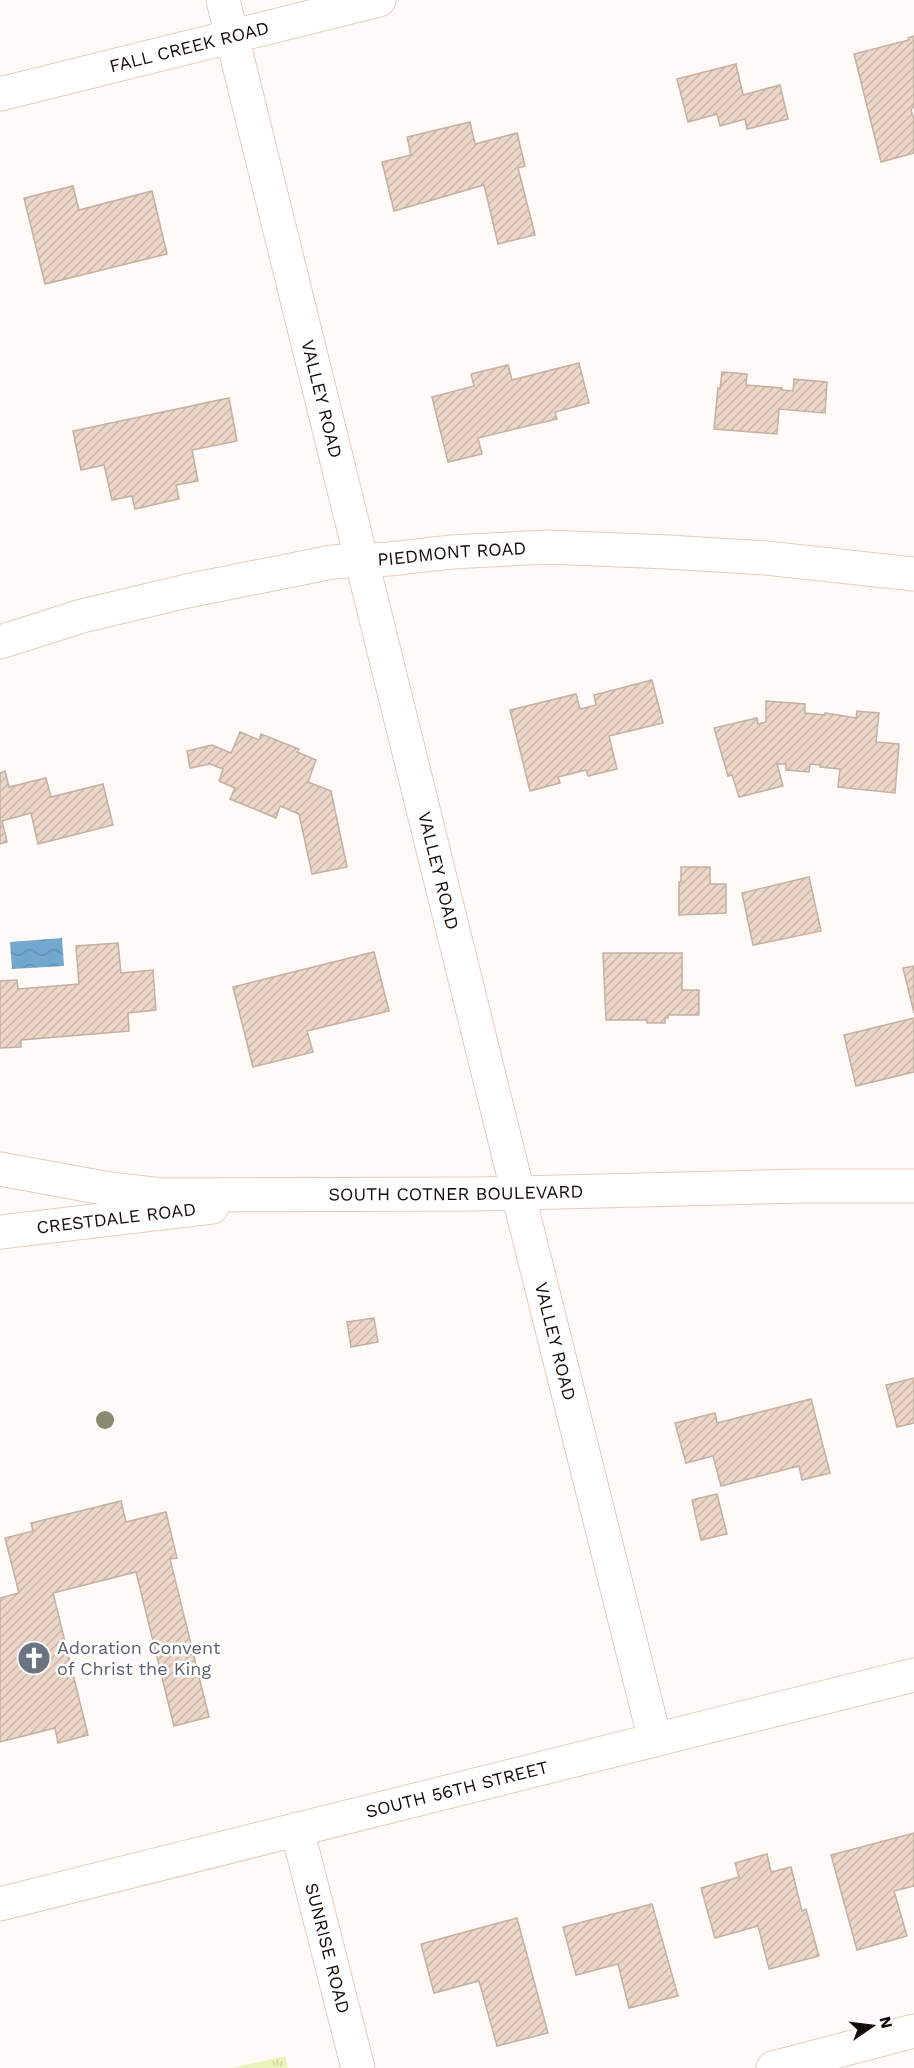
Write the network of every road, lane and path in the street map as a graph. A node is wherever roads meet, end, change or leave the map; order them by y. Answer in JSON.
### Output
{"nodes":[{"id":1,"x":223,"y":0,"type":"edge"},
{"id":2,"x":379,"y":0,"type":"edge"},
{"id":3,"x":232,"y":36,"type":"junction"},
{"id":4,"x":0,"y":94,"type":"edge"},
{"id":5,"x":362,"y":560,"type":"junction"},
{"id":6,"x":914,"y":573,"type":"edge"},
{"id":7,"x":0,"y":642,"type":"edge"},
{"id":8,"x":0,"y":1168,"type":"edge"},
{"id":9,"x":914,"y":1186,"type":"edge"},
{"id":10,"x":518,"y":1193,"type":"junction"},
{"id":11,"x":226,"y":1196,"type":"junction"},
{"id":12,"x":0,"y":1232,"type":"edge"},
{"id":13,"x":914,"y":1675,"type":"edge"},
{"id":14,"x":655,"y":1740,"type":"junction"},
{"id":15,"x":297,"y":1828,"type":"junction"},
{"id":16,"x":0,"y":1904,"type":"edge"},
{"id":17,"x":914,"y":2031,"type":"edge"},
{"id":18,"x":358,"y":2068,"type":"edge"},
{"id":19,"x":773,"y":2068,"type":"edge"}],
"edges":[{"from":1,"to":3,"type":"street","name":"VALLEY ROAD"},
{"from":2,"to":3,"type":"street","name":"FALL CREEK ROAD"},
{"from":3,"to":4,"type":"street","name":"FALL CREEK ROAD"},
{"from":3,"to":5,"type":"street","name":"VALLEY ROAD"},
{"from":5,"to":6,"type":"street","name":"PIEDMONT ROAD"},
{"from":5,"to":7,"type":"street","name":"PIEDMONT ROAD"},
{"from":5,"to":10,"type":"street","name":"VALLEY ROAD"},
{"from":8,"to":11,"type":"street","name":"SOUTH COTNER BOULEVARD"},
{"from":9,"to":10,"type":"street","name":"SOUTH COTNER BOULEVARD"},
{"from":10,"to":11,"type":"street","name":"SOUTH COTNER BOULEVARD"},
{"from":10,"to":14,"type":"street","name":"VALLEY ROAD"},
{"from":11,"to":12,"type":"street","name":"CRESTDALE ROAD"},
{"from":13,"to":14,"type":"street","name":"SOUTH 56TH STREET"},
{"from":14,"to":15,"type":"street","name":"SOUTH 56TH STREET"},
{"from":15,"to":16,"type":"street","name":"SOUTH 56TH STREET"},
{"from":15,"to":18,"type":"street","name":"SUNRISE ROAD"},
{"from":17,"to":19,"type":"street"}]}
